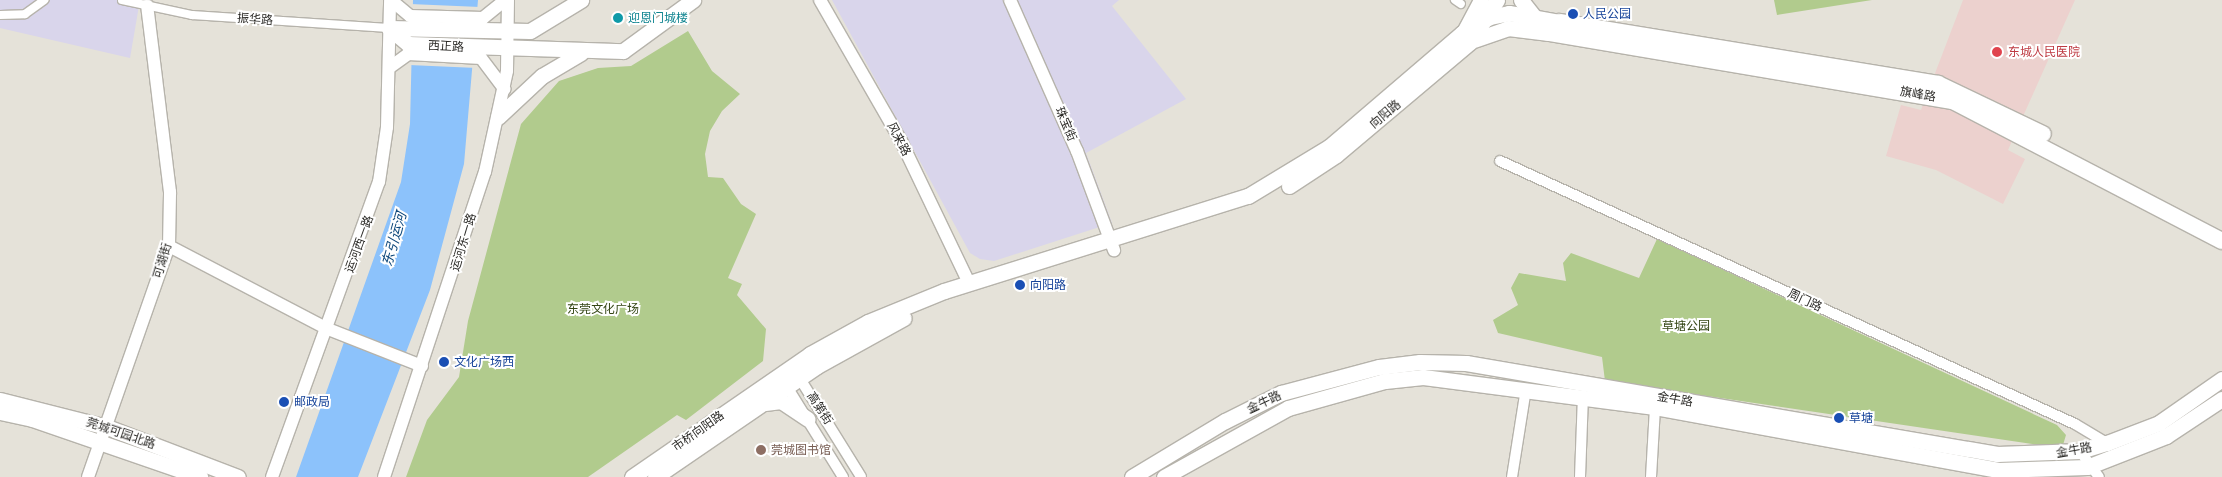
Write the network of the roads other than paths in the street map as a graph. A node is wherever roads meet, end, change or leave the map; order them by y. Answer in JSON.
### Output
{"nodes":[{"id":1,"x":44,"y":0,"type":"edge"},
{"id":2,"x":122,"y":0,"type":"edge"},
{"id":3,"x":390,"y":0,"type":"edge"},
{"id":4,"x":506,"y":0,"type":"edge"},
{"id":5,"x":581,"y":0,"type":"edge"},
{"id":6,"x":693,"y":0,"type":"edge"},
{"id":7,"x":820,"y":0,"type":"edge"},
{"id":8,"x":1010,"y":0,"type":"edge"},
{"id":9,"x":1481,"y":0,"type":"edge"},
{"id":10,"x":1497,"y":0,"type":"edge"},
{"id":11,"x":1522,"y":0,"type":"edge"},
{"id":12,"x":1532,"y":0,"type":"edge"},
{"id":13,"x":147,"y":5,"type":"junction"},
{"id":14,"x":0,"y":15,"type":"edge"},
{"id":15,"x":1533,"y":16,"type":"junction"},
{"id":16,"x":1490,"y":17,"type":"junction"},
{"id":17,"x":410,"y":21,"type":"junction"},
{"id":18,"x":483,"y":25,"type":"junction"},
{"id":19,"x":389,"y":28,"type":"junction"},
{"id":20,"x":1557,"y":30,"type":"junction"},
{"id":21,"x":508,"y":31,"type":"junction"},
{"id":22,"x":1583,"y":34,"type":"junction"},
{"id":23,"x":1466,"y":38,"type":"junction"},
{"id":24,"x":508,"y":48,"type":"junction"},
{"id":25,"x":408,"y":49,"type":"junction"},
{"id":26,"x":482,"y":52,"type":"junction"},
{"id":27,"x":582,"y":52,"type":"junction"},
{"id":28,"x":389,"y":68,"type":"junction"},
{"id":29,"x":504,"y":89,"type":"junction"},
{"id":30,"x":498,"y":117,"type":"junction"},
{"id":31,"x":1500,"y":161,"type":"dead end"},
{"id":32,"x":2222,"y":228,"type":"edge"},
{"id":33,"x":2222,"y":241,"type":"edge"},
{"id":34,"x":1113,"y":245,"type":"junction"},
{"id":35,"x":169,"y":246,"type":"junction"},
{"id":36,"x":969,"y":283,"type":"junction"},
{"id":37,"x":328,"y":329,"type":"junction"},
{"id":38,"x":422,"y":366,"type":"junction"},
{"id":39,"x":790,"y":376,"type":"junction"},
{"id":40,"x":2222,"y":379,"type":"edge"},
{"id":41,"x":1526,"y":389,"type":"junction"},
{"id":42,"x":766,"y":395,"type":"junction"},
{"id":43,"x":1583,"y":397,"type":"junction"},
{"id":44,"x":2222,"y":398,"type":"edge"},
{"id":45,"x":0,"y":400,"type":"edge"},
{"id":46,"x":1655,"y":407,"type":"junction"},
{"id":47,"x":0,"y":412,"type":"edge"},
{"id":48,"x":808,"y":419,"type":"junction"},
{"id":49,"x":107,"y":427,"type":"junction"},
{"id":50,"x":102,"y":442,"type":"junction"},
{"id":51,"x":2108,"y":443,"type":"junction"},
{"id":52,"x":2080,"y":451,"type":"junction"},
{"id":53,"x":2087,"y":467,"type":"junction"},
{"id":54,"x":88,"y":477,"type":"edge"},
{"id":55,"x":200,"y":477,"type":"edge"},
{"id":56,"x":238,"y":477,"type":"edge"},
{"id":57,"x":272,"y":477,"type":"edge"},
{"id":58,"x":384,"y":477,"type":"edge"},
{"id":59,"x":632,"y":477,"type":"edge"},
{"id":60,"x":655,"y":477,"type":"edge"},
{"id":61,"x":843,"y":477,"type":"edge"},
{"id":62,"x":861,"y":477,"type":"edge"},
{"id":63,"x":1132,"y":477,"type":"edge"},
{"id":64,"x":1164,"y":477,"type":"edge"},
{"id":65,"x":1512,"y":477,"type":"edge"},
{"id":66,"x":1580,"y":477,"type":"edge"},
{"id":67,"x":1651,"y":477,"type":"edge"},
{"id":68,"x":2099,"y":477,"type":"edge"}],
"edges":[{"from":1,"to":14,"type":"street"},
{"from":2,"to":13,"type":"street","name":"振华路"},
{"from":3,"to":17,"type":"street"},
{"from":3,"to":19,"type":"street","name":"运河西一路"},
{"from":4,"to":18,"type":"street"},
{"from":4,"to":21,"type":"street","name":"运河东一路"},
{"from":5,"to":21,"type":"main road","name":"西正路"},
{"from":6,"to":27,"type":"main road","name":"西正路"},
{"from":7,"to":36,"type":"street","name":"风来路"},
{"from":8,"to":34,"type":"street","name":"珠宝街"},
{"from":9,"to":23,"type":"main road"},
{"from":10,"to":16,"type":"main road"},
{"from":11,"to":15,"type":"main road"},
{"from":12,"to":20,"type":"main road"},
{"from":13,"to":19,"type":"street","name":"振华路"},
{"from":13,"to":35,"type":"street","name":"可湖街"},
{"from":15,"to":16,"type":"main road"},
{"from":15,"to":20,"type":"main road"},
{"from":16,"to":23,"type":"main road"},
{"from":17,"to":18,"type":"main road","name":"西正路"},
{"from":17,"to":19,"type":"main road","name":"西正路"},
{"from":18,"to":21,"type":"main road","name":"西正路"},
{"from":19,"to":25,"type":"main road"},
{"from":19,"to":28,"type":"street","name":"运河西一路"},
{"from":20,"to":22,"type":"main road"},
{"from":20,"to":23,"type":"main road"},
{"from":21,"to":24,"type":"street","name":"运河东一路"},
{"from":22,"to":32,"type":"main road","name":"旗峰路"},
{"from":22,"to":33,"type":"main road","name":"旗峰路"},
{"from":23,"to":34,"type":"main road","name":"向阳路"},
{"from":24,"to":26,"type":"main road","name":"西正路"},
{"from":24,"to":27,"type":"main road","name":"西正路"},
{"from":24,"to":29,"type":"street","name":"运河东一路"},
{"from":25,"to":26,"type":"main road","name":"西正路"},
{"from":25,"to":28,"type":"street"},
{"from":26,"to":29,"type":"street"},
{"from":27,"to":30,"type":"main road"},
{"from":28,"to":37,"type":"street","name":"运河西一路"},
{"from":29,"to":30,"type":"street","name":"运河东一路"},
{"from":30,"to":38,"type":"street","name":"运河东一路"},
{"from":31,"to":51,"type":"street","name":"周门路"},
{"from":34,"to":36,"type":"main road","name":"向阳路"},
{"from":34,"to":39,"type":"main road","name":"向阳路"},
{"from":35,"to":37,"type":"street"},
{"from":35,"to":49,"type":"street","name":"可湖街"},
{"from":36,"to":39,"type":"main road","name":"向阳路"},
{"from":37,"to":38,"type":"street"},
{"from":37,"to":57,"type":"street","name":"运河西一路"},
{"from":38,"to":58,"type":"street","name":"运河东一路"},
{"from":39,"to":42,"type":"main road","name":"向阳路"},
{"from":39,"to":48,"type":"street","name":"高第街"},
{"from":39,"to":62,"type":"street","name":"高第街"},
{"from":40,"to":51,"type":"main road","name":"金牛路"},
{"from":41,"to":43,"type":"main road"},
{"from":41,"to":64,"type":"main road"},
{"from":41,"to":65,"type":"street"},
{"from":42,"to":48,"type":"main road"},
{"from":42,"to":59,"type":"main road","name":"市桥向阳路"},
{"from":42,"to":60,"type":"main road","name":"市桥向阳路"},
{"from":43,"to":46,"type":"main road"},
{"from":43,"to":66,"type":"street"},
{"from":44,"to":53,"type":"main road"},
{"from":45,"to":49,"type":"main road","name":"莞城可园北路"},
{"from":46,"to":53,"type":"main road"},
{"from":46,"to":67,"type":"street"},
{"from":47,"to":50,"type":"main road","name":"莞城可园北路"},
{"from":48,"to":61,"type":"street","name":"高第街"},
{"from":49,"to":50,"type":"street","name":"可湖街"},
{"from":49,"to":56,"type":"main road","name":"莞城可园北路"},
{"from":50,"to":54,"type":"street","name":"可湖街"},
{"from":50,"to":55,"type":"main road","name":"莞城可园北路"},
{"from":51,"to":52,"type":"main road","name":"金牛路"},
{"from":52,"to":53,"type":"street"},
{"from":52,"to":63,"type":"main road","name":"金牛路"},
{"from":53,"to":68,"type":"street"}]}
